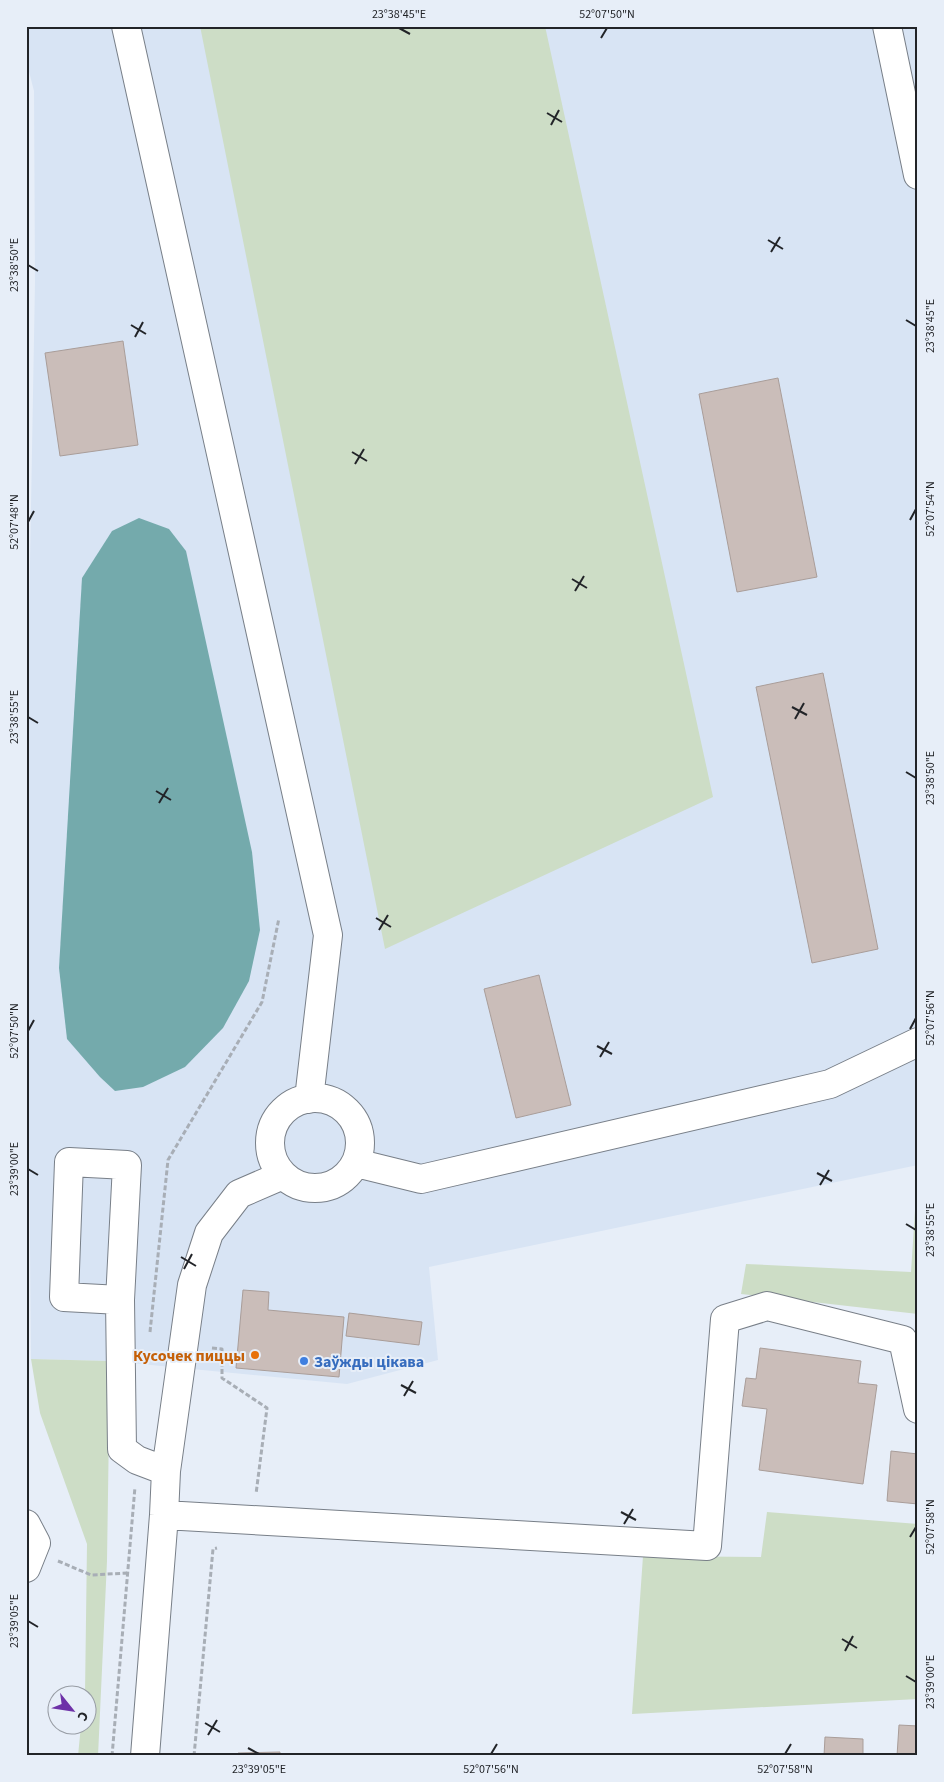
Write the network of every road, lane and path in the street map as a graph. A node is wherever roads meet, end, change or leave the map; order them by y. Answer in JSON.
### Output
{"nodes":[{"id":1,"x":126,"y":26,"type":"edge"},
{"id":2,"x":887,"y":26,"type":"edge"},
{"id":3,"x":918,"y":175,"type":"edge"},
{"id":4,"x":918,"y":1042,"type":"edge"},
{"id":5,"x":309,"y":1099,"type":"junction"},
{"id":6,"x":356,"y":1163,"type":"junction"},
{"id":7,"x":283,"y":1175,"type":"junction"},
{"id":8,"x":120,"y":1300,"type":"junction"},
{"id":9,"x":918,"y":1409,"type":"edge"},
{"id":10,"x":166,"y":1471,"type":"junction"},
{"id":11,"x":164,"y":1515,"type":"junction"},
{"id":12,"x":31,"y":1533,"type":"edge"},
{"id":13,"x":26,"y":1568,"type":"edge"},
{"id":14,"x":127,"y":1573,"type":"dead end"},
{"id":15,"x":145,"y":1756,"type":"edge"}],
"edges":[{"from":1,"to":5,"type":"lane"},
{"from":2,"to":3,"type":"lane"},
{"from":4,"to":6,"type":"lane"},
{"from":5,"to":6,"type":"lane"},
{"from":5,"to":7,"type":"lane"},
{"from":6,"to":7,"type":"lane"},
{"from":7,"to":10,"type":"lane"},
{"from":8,"to":8,"type":"lane"},
{"from":8,"to":10,"type":"lane"},
{"from":9,"to":11,"type":"lane"},
{"from":10,"to":11,"type":"lane"},
{"from":11,"to":15,"type":"lane"},
{"from":12,"to":13,"type":"lane"},
{"from":12,"to":14,"type":"path"}]}
